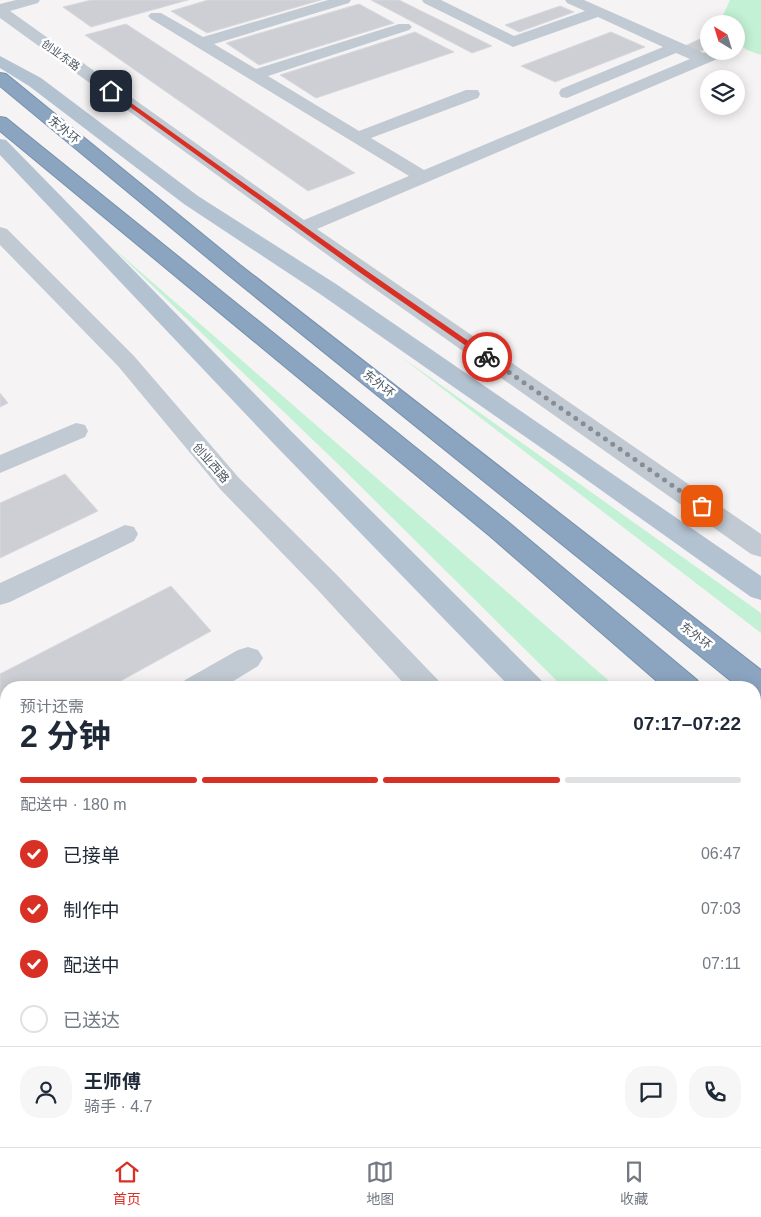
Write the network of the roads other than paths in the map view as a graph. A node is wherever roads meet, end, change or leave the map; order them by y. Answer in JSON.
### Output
{"nodes":[{"id":1,"x":33,"y":0,"type":"edge"},
{"id":2,"x":344,"y":0,"type":"edge"},
{"id":3,"x":429,"y":0,"type":"edge"},
{"id":4,"x":572,"y":0,"type":"edge"},
{"id":5,"x":0,"y":10,"type":"edge"},
{"id":6,"x":598,"y":12,"type":"junction"},
{"id":7,"x":156,"y":16,"type":"dead end"},
{"id":8,"x":404,"y":27,"type":"dead end"},
{"id":9,"x":201,"y":43,"type":"junction"},
{"id":10,"x":676,"y":47,"type":"junction"},
{"id":11,"x":700,"y":58,"type":"edge"},
{"id":12,"x":704,"y":60,"type":"edge"},
{"id":13,"x":0,"y":61,"type":"edge"},
{"id":14,"x":255,"y":75,"type":"junction"},
{"id":15,"x":0,"y":78,"type":"edge"},
{"id":16,"x":567,"y":93,"type":"dead end"},
{"id":17,"x":472,"y":94,"type":"dead end"},
{"id":18,"x":0,"y":122,"type":"edge"},
{"id":19,"x":358,"y":137,"type":"junction"},
{"id":20,"x":0,"y":144,"type":"edge"},
{"id":21,"x":424,"y":177,"type":"junction"},
{"id":22,"x":302,"y":228,"type":"junction"},
{"id":23,"x":0,"y":233,"type":"edge"},
{"id":24,"x":76,"y":431,"type":"dead end"},
{"id":25,"x":0,"y":465,"type":"edge"},
{"id":26,"x":125,"y":534,"type":"dead end"},
{"id":27,"x":761,"y":547,"type":"edge"},
{"id":28,"x":761,"y":590,"type":"edge"},
{"id":29,"x":0,"y":595,"type":"edge"},
{"id":30,"x":248,"y":658,"type":"dead end"},
{"id":31,"x":208,"y":681,"type":"edge"},
{"id":32,"x":420,"y":681,"type":"edge"},
{"id":33,"x":523,"y":681,"type":"edge"},
{"id":34,"x":678,"y":681,"type":"edge"},
{"id":35,"x":753,"y":681,"type":"edge"}],
"edges":[{"from":1,"to":5,"type":"street"},
{"from":2,"to":9,"type":"street"},
{"from":3,"to":6,"type":"street"},
{"from":4,"to":6,"type":"street"},
{"from":5,"to":22,"type":"street","name":"创业东路"},
{"from":6,"to":10,"type":"street"},
{"from":7,"to":9,"type":"street"},
{"from":8,"to":14,"type":"street"},
{"from":9,"to":14,"type":"street"},
{"from":10,"to":11,"type":"street"},
{"from":10,"to":16,"type":"street"},
{"from":12,"to":21,"type":"street"},
{"from":13,"to":28,"type":"main road"},
{"from":14,"to":19,"type":"street"},
{"from":15,"to":35,"type":"highway","name":"东外环"},
{"from":17,"to":19,"type":"street"},
{"from":18,"to":34,"type":"highway"},
{"from":19,"to":21,"type":"street"},
{"from":20,"to":33,"type":"main road"},
{"from":21,"to":22,"type":"street"},
{"from":22,"to":27,"type":"street","name":"创业东路"},
{"from":23,"to":32,"type":"street","name":"创业西路"},
{"from":24,"to":25,"type":"street"},
{"from":26,"to":29,"type":"street"},
{"from":30,"to":31,"type":"street"}]}
